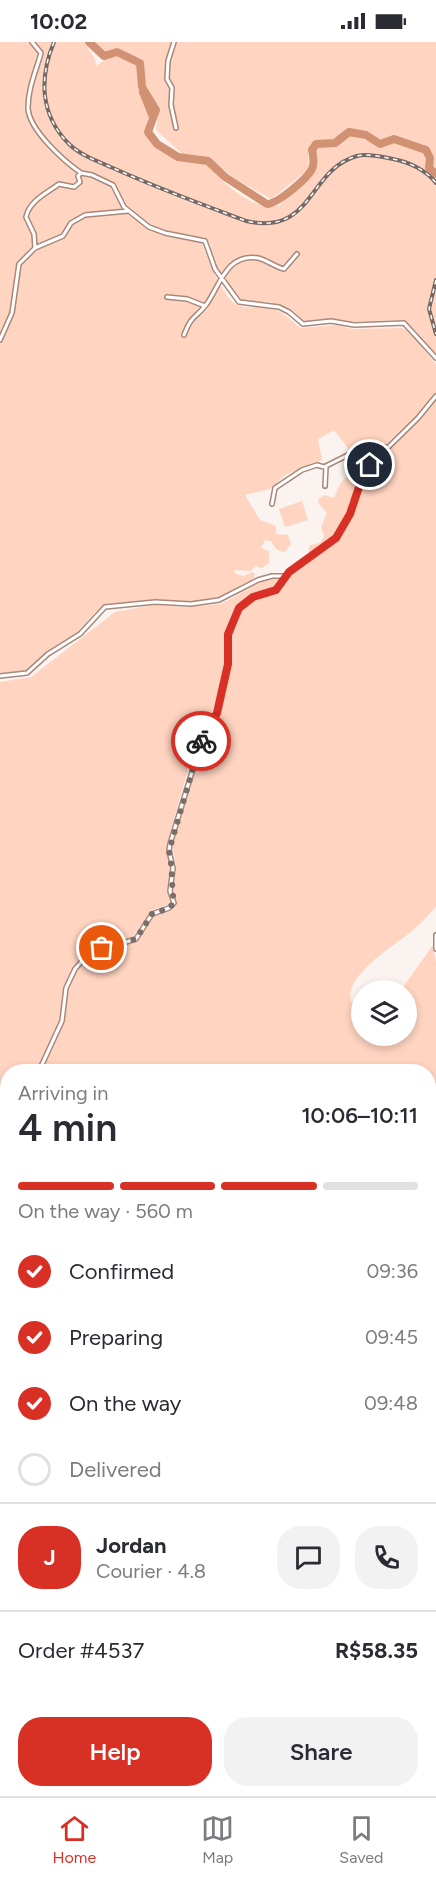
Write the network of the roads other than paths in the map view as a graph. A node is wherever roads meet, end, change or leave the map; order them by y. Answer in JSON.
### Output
{"nodes":[{"id":1,"x":32,"y":42,"type":"edge"},
{"id":2,"x":174,"y":42,"type":"edge"},
{"id":3,"x":176,"y":128,"type":"dead end"},
{"id":4,"x":81,"y":173,"type":"junction"},
{"id":5,"x":128,"y":211,"type":"junction"},
{"id":6,"x":35,"y":248,"type":"junction"},
{"id":7,"x":297,"y":254,"type":"dead end"},
{"id":8,"x":222,"y":276,"type":"junction"},
{"id":9,"x":167,"y":297,"type":"dead end"},
{"id":10,"x":205,"y":306,"type":"junction"},
{"id":11,"x":184,"y":334,"type":"dead end"},
{"id":12,"x":0,"y":340,"type":"edge"},
{"id":13,"x":436,"y":358,"type":"edge"},
{"id":14,"x":436,"y":396,"type":"edge"},
{"id":15,"x":389,"y":445,"type":"junction"},
{"id":16,"x":326,"y":467,"type":"junction"},
{"id":17,"x":325,"y":486,"type":"dead end"},
{"id":18,"x":272,"y":504,"type":"dead end"},
{"id":19,"x":286,"y":576,"type":"junction"},
{"id":20,"x":0,"y":676,"type":"edge"},
{"id":21,"x":436,"y":935,"type":"edge"},
{"id":22,"x":436,"y":949,"type":"edge"},
{"id":23,"x":42,"y":1064,"type":"edge"}],
"edges":[{"from":1,"to":4,"type":"street"},
{"from":2,"to":3,"type":"street"},
{"from":4,"to":5,"type":"street"},
{"from":4,"to":6,"type":"street"},
{"from":5,"to":6,"type":"street"},
{"from":5,"to":8,"type":"street"},
{"from":6,"to":12,"type":"street"},
{"from":7,"to":8,"type":"street"},
{"from":8,"to":10,"type":"street"},
{"from":8,"to":13,"type":"street"},
{"from":9,"to":10,"type":"street"},
{"from":10,"to":11,"type":"street"},
{"from":14,"to":15,"type":"street"},
{"from":15,"to":16,"type":"street"},
{"from":15,"to":19,"type":"street"},
{"from":16,"to":17,"type":"street"},
{"from":16,"to":18,"type":"street"},
{"from":19,"to":20,"type":"street"},
{"from":19,"to":23,"type":"street"},
{"from":21,"to":22,"type":"street"}]}
